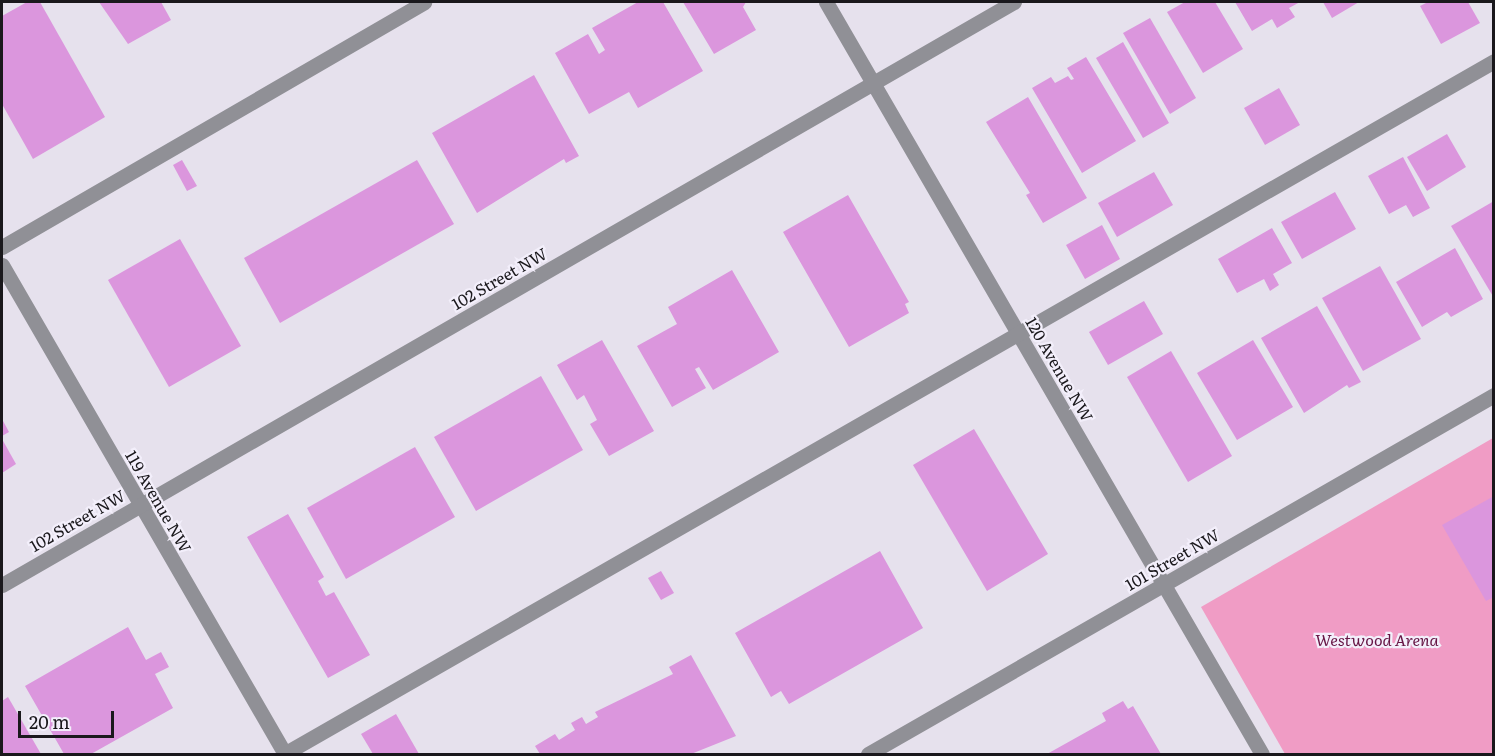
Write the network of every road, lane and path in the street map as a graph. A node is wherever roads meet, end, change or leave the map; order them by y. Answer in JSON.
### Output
{"nodes":[{"id":1,"x":424,"y":2,"type":"edge"},
{"id":2,"x":826,"y":2,"type":"edge"},
{"id":3,"x":1014,"y":2,"type":"edge"},
{"id":4,"x":1494,"y":61,"type":"edge"},
{"id":5,"x":873,"y":82,"type":"junction"},
{"id":6,"x":2,"y":247,"type":"edge"},
{"id":7,"x":2,"y":265,"type":"edge"},
{"id":8,"x":1018,"y":333,"type":"junction"},
{"id":9,"x":1494,"y":395,"type":"edge"},
{"id":10,"x":140,"y":505,"type":"junction"},
{"id":11,"x":1164,"y":584,"type":"junction"},
{"id":12,"x":2,"y":585,"type":"edge"},
{"id":13,"x":284,"y":754,"type":"edge"},
{"id":14,"x":868,"y":754,"type":"edge"},
{"id":15,"x":1262,"y":754,"type":"edge"}],
"edges":[{"from":1,"to":6,"type":"street"},
{"from":2,"to":5,"type":"street","name":"120 Avenue NW"},
{"from":3,"to":5,"type":"street","name":"102 Street NW"},
{"from":4,"to":8,"type":"street"},
{"from":5,"to":8,"type":"street","name":"120 Avenue NW"},
{"from":5,"to":10,"type":"street","name":"102 Street NW"},
{"from":7,"to":10,"type":"street","name":"119 Avenue NW"},
{"from":8,"to":11,"type":"street","name":"120 Avenue NW"},
{"from":8,"to":13,"type":"street"},
{"from":9,"to":11,"type":"street","name":"101 Street NW"},
{"from":10,"to":12,"type":"street","name":"102 Street NW"},
{"from":10,"to":13,"type":"street","name":"119 Avenue NW"},
{"from":11,"to":14,"type":"street","name":"101 Street NW"},
{"from":11,"to":15,"type":"street","name":"120 Avenue NW"}]}
